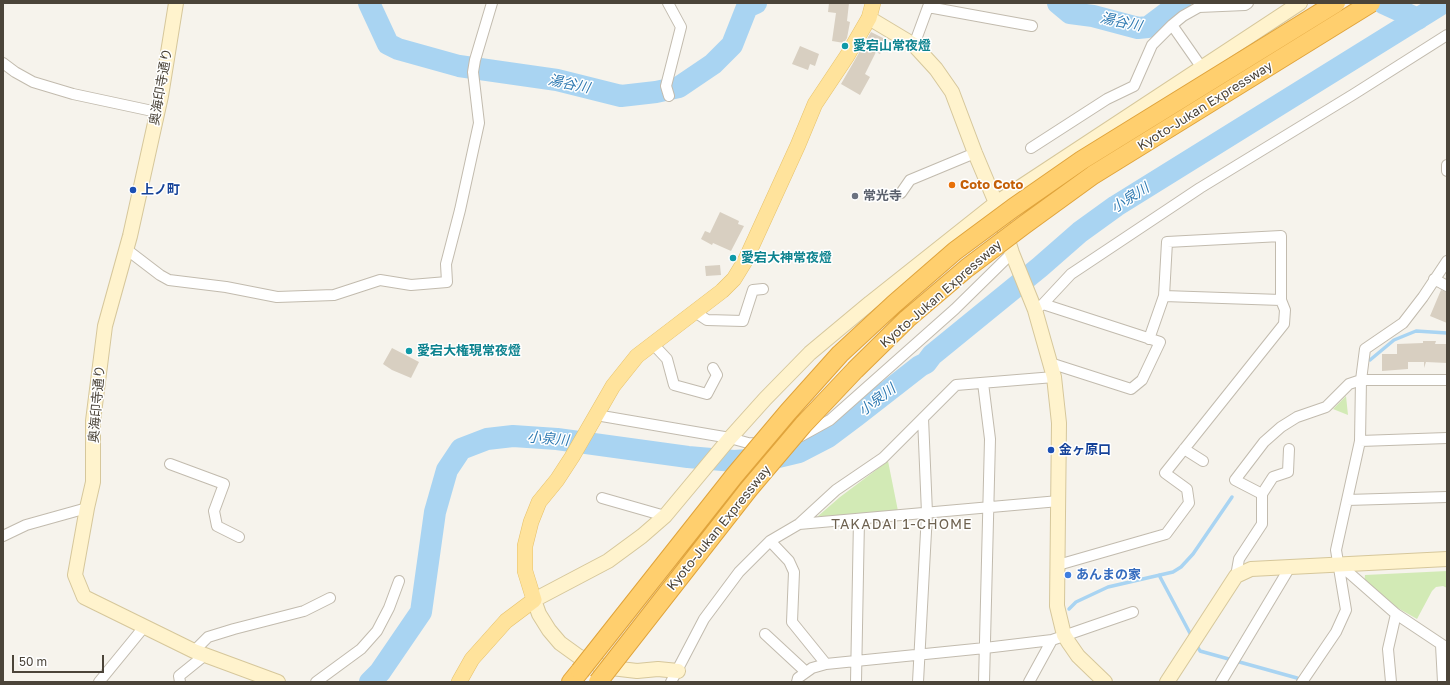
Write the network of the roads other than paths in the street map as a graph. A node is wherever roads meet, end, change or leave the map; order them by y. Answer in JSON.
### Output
{"nodes":[{"id":1,"x":176,"y":3,"type":"edge"},
{"id":2,"x":492,"y":3,"type":"edge"},
{"id":3,"x":668,"y":3,"type":"edge"},
{"id":4,"x":873,"y":3,"type":"edge"},
{"id":5,"x":1248,"y":3,"type":"edge"},
{"id":6,"x":1300,"y":3,"type":"edge"},
{"id":7,"x":1336,"y":3,"type":"edge"},
{"id":8,"x":1371,"y":3,"type":"edge"},
{"id":9,"x":869,"y":18,"type":"junction"},
{"id":10,"x":1172,"y":25,"type":"junction"},
{"id":11,"x":1032,"y":26,"type":"dead end"},
{"id":12,"x":1447,"y":35,"type":"edge"},
{"id":13,"x":914,"y":45,"type":"junction"},
{"id":14,"x":3,"y":63,"type":"edge"},
{"id":15,"x":1202,"y":68,"type":"junction"},
{"id":16,"x":668,"y":91,"type":"dead end"},
{"id":17,"x":157,"y":112,"type":"junction"},
{"id":18,"x":1031,"y":148,"type":"dead end"},
{"id":19,"x":975,"y":153,"type":"junction"},
{"id":20,"x":1447,"y":165,"type":"edge"},
{"id":21,"x":1447,"y":171,"type":"edge"},
{"id":22,"x":901,"y":193,"type":"dead end"},
{"id":23,"x":996,"y":204,"type":"junction"},
{"id":24,"x":126,"y":249,"type":"junction"},
{"id":25,"x":1014,"y":256,"type":"junction"},
{"id":26,"x":1447,"y":261,"type":"edge"},
{"id":27,"x":1434,"y":279,"type":"junction"},
{"id":28,"x":1447,"y":286,"type":"edge"},
{"id":29,"x":763,"y":289,"type":"dead end"},
{"id":30,"x":1164,"y":296,"type":"junction"},
{"id":31,"x":1281,"y":300,"type":"junction"},
{"id":32,"x":1036,"y":304,"type":"junction"},
{"id":33,"x":695,"y":312,"type":"junction"},
{"id":34,"x":1149,"y":338,"type":"junction"},
{"id":35,"x":652,"y":343,"type":"junction"},
{"id":36,"x":1050,"y":363,"type":"junction"},
{"id":37,"x":713,"y":368,"type":"dead end"},
{"id":38,"x":1054,"y":377,"type":"junction"},
{"id":39,"x":1361,"y":380,"type":"junction"},
{"id":40,"x":1447,"y":380,"type":"edge"},
{"id":41,"x":983,"y":383,"type":"junction"},
{"id":42,"x":595,"y":416,"type":"junction"},
{"id":43,"x":923,"y":418,"type":"junction"},
{"id":44,"x":1447,"y":438,"type":"edge"},
{"id":45,"x":728,"y":440,"type":"junction"},
{"id":46,"x":1360,"y":441,"type":"junction"},
{"id":47,"x":1184,"y":448,"type":"junction"},
{"id":48,"x":1289,"y":448,"type":"dead end"},
{"id":49,"x":1203,"y":461,"type":"dead end"},
{"id":50,"x":170,"y":464,"type":"dead end"},
{"id":51,"x":1262,"y":494,"type":"junction"},
{"id":52,"x":1447,"y":497,"type":"edge"},
{"id":53,"x":602,"y":498,"type":"dead end"},
{"id":54,"x":1347,"y":500,"type":"junction"},
{"id":55,"x":1059,"y":501,"type":"junction"},
{"id":56,"x":87,"y":508,"type":"junction"},
{"id":57,"x":988,"y":508,"type":"junction"},
{"id":58,"x":926,"y":513,"type":"junction"},
{"id":59,"x":665,"y":516,"type":"junction"},
{"id":60,"x":859,"y":519,"type":"junction"},
{"id":61,"x":799,"y":524,"type":"junction"},
{"id":62,"x":3,"y":536,"type":"edge"},
{"id":63,"x":239,"y":537,"type":"dead end"},
{"id":64,"x":770,"y":541,"type":"junction"},
{"id":65,"x":1447,"y":559,"type":"edge"},
{"id":66,"x":1339,"y":564,"type":"junction"},
{"id":67,"x":1058,"y":565,"type":"junction"},
{"id":68,"x":1290,"y":567,"type":"junction"},
{"id":69,"x":1236,"y":576,"type":"junction"},
{"id":70,"x":399,"y":581,"type":"dead end"},
{"id":71,"x":330,"y":598,"type":"dead end"},
{"id":72,"x":534,"y":600,"type":"junction"},
{"id":73,"x":1133,"y":612,"type":"dead end"},
{"id":74,"x":1396,"y":614,"type":"junction"},
{"id":75,"x":144,"y":627,"type":"junction"},
{"id":76,"x":765,"y":634,"type":"dead end"},
{"id":77,"x":1058,"y":638,"type":"junction"},
{"id":78,"x":1444,"y":646,"type":"edge"},
{"id":79,"x":985,"y":648,"type":"junction"},
{"id":80,"x":200,"y":653,"type":"junction"},
{"id":81,"x":919,"y":655,"type":"junction"},
{"id":82,"x":856,"y":661,"type":"junction"},
{"id":83,"x":826,"y":664,"type":"junction"},
{"id":84,"x":806,"y":672,"type":"junction"},
{"id":85,"x":674,"y":676,"type":"edge"},
{"id":86,"x":576,"y":677,"type":"edge"},
{"id":87,"x":99,"y":682,"type":"edge"},
{"id":88,"x":180,"y":682,"type":"edge"},
{"id":89,"x":278,"y":682,"type":"edge"},
{"id":90,"x":316,"y":682,"type":"edge"},
{"id":91,"x":459,"y":682,"type":"edge"},
{"id":92,"x":598,"y":682,"type":"edge"},
{"id":93,"x":798,"y":682,"type":"edge"},
{"id":94,"x":856,"y":682,"type":"edge"},
{"id":95,"x":918,"y":682,"type":"edge"},
{"id":96,"x":984,"y":682,"type":"edge"},
{"id":97,"x":1029,"y":682,"type":"edge"},
{"id":98,"x":1105,"y":682,"type":"edge"},
{"id":99,"x":1167,"y":682,"type":"edge"},
{"id":100,"x":1221,"y":682,"type":"edge"},
{"id":101,"x":1302,"y":682,"type":"edge"},
{"id":102,"x":1391,"y":682,"type":"edge"},
{"id":103,"x":1443,"y":682,"type":"edge"}],
"edges":[{"from":1,"to":17,"type":"street","name":"奥海印寺通り"},
{"from":2,"to":24,"type":"street"},
{"from":3,"to":16,"type":"street"},
{"from":4,"to":9,"type":"main road"},
{"from":5,"to":10,"type":"street"},
{"from":6,"to":15,"type":"street"},
{"from":7,"to":86,"type":"highway","name":"Kyoto-Jukan Expressway","bridge":true},
{"from":8,"to":92,"type":"highway","name":"Kyoto-Jukan Expressway","bridge":true},
{"from":9,"to":13,"type":"street"},
{"from":9,"to":33,"type":"main road"},
{"from":10,"to":15,"type":"street"},
{"from":10,"to":18,"type":"street"},
{"from":11,"to":13,"type":"street"},
{"from":12,"to":32,"type":"street"},
{"from":13,"to":19,"type":"street"},
{"from":14,"to":17,"type":"street"},
{"from":15,"to":23,"type":"street"},
{"from":17,"to":24,"type":"street","name":"奥海印寺通り"},
{"from":19,"to":22,"type":"street"},
{"from":19,"to":23,"type":"street"},
{"from":20,"to":21,"type":"street"},
{"from":23,"to":25,"type":"street"},
{"from":23,"to":45,"type":"street"},
{"from":24,"to":56,"type":"street","name":"奥海印寺通り"},
{"from":25,"to":32,"type":"street"},
{"from":25,"to":45,"type":"street"},
{"from":26,"to":27,"type":"street"},
{"from":27,"to":28,"type":"street"},
{"from":27,"to":39,"type":"street"},
{"from":29,"to":33,"type":"street"},
{"from":30,"to":31,"type":"street"},
{"from":30,"to":31,"type":"street"},
{"from":30,"to":34,"type":"street"},
{"from":31,"to":47,"type":"street"},
{"from":32,"to":34,"type":"street"},
{"from":32,"to":36,"type":"street"},
{"from":33,"to":35,"type":"main road"},
{"from":34,"to":36,"type":"street"},
{"from":35,"to":37,"type":"street"},
{"from":35,"to":42,"type":"main road"},
{"from":36,"to":38,"type":"street"},
{"from":38,"to":41,"type":"street"},
{"from":38,"to":55,"type":"street"},
{"from":39,"to":40,"type":"street"},
{"from":39,"to":46,"type":"street"},
{"from":39,"to":51,"type":"street"},
{"from":41,"to":43,"type":"street"},
{"from":41,"to":57,"type":"street"},
{"from":42,"to":45,"type":"street"},
{"from":42,"to":72,"type":"main road"},
{"from":43,"to":58,"type":"street"},
{"from":43,"to":61,"type":"street"},
{"from":44,"to":46,"type":"street"},
{"from":45,"to":59,"type":"street"},
{"from":46,"to":54,"type":"street"},
{"from":47,"to":49,"type":"street"},
{"from":47,"to":67,"type":"street"},
{"from":48,"to":51,"type":"street"},
{"from":50,"to":63,"type":"street"},
{"from":51,"to":69,"type":"street"},
{"from":52,"to":54,"type":"street"},
{"from":53,"to":59,"type":"street"},
{"from":54,"to":66,"type":"street"},
{"from":55,"to":57,"type":"street"},
{"from":55,"to":67,"type":"street"},
{"from":56,"to":62,"type":"street"},
{"from":56,"to":75,"type":"street","name":"奥海印寺通り"},
{"from":57,"to":58,"type":"street"},
{"from":57,"to":79,"type":"street"},
{"from":58,"to":60,"type":"street"},
{"from":58,"to":81,"type":"street"},
{"from":59,"to":72,"type":"street"},
{"from":60,"to":61,"type":"street"},
{"from":60,"to":82,"type":"street"},
{"from":61,"to":64,"type":"street"},
{"from":64,"to":83,"type":"street"},
{"from":64,"to":85,"type":"street"},
{"from":65,"to":66,"type":"street"},
{"from":66,"to":68,"type":"street"},
{"from":66,"to":74,"type":"street"},
{"from":66,"to":101,"type":"street"},
{"from":67,"to":77,"type":"street"},
{"from":68,"to":69,"type":"street"},
{"from":68,"to":100,"type":"street"},
{"from":69,"to":99,"type":"street"},
{"from":70,"to":90,"type":"street"},
{"from":71,"to":80,"type":"street"},
{"from":72,"to":85,"type":"street"},
{"from":72,"to":91,"type":"main road"},
{"from":73,"to":77,"type":"street"},
{"from":74,"to":78,"type":"street"},
{"from":74,"to":102,"type":"street"},
{"from":75,"to":80,"type":"street","name":"奥海印寺通り"},
{"from":75,"to":87,"type":"street"},
{"from":76,"to":84,"type":"street"},
{"from":77,"to":79,"type":"street"},
{"from":77,"to":97,"type":"street"},
{"from":77,"to":98,"type":"street"},
{"from":78,"to":103,"type":"street"},
{"from":79,"to":81,"type":"street"},
{"from":79,"to":96,"type":"street"},
{"from":80,"to":88,"type":"street"},
{"from":80,"to":89,"type":"street","name":"奥海印寺通り"},
{"from":81,"to":82,"type":"street"},
{"from":81,"to":95,"type":"street"},
{"from":82,"to":83,"type":"street"},
{"from":82,"to":94,"type":"street"},
{"from":83,"to":84,"type":"street"},
{"from":84,"to":93,"type":"street"}]}
